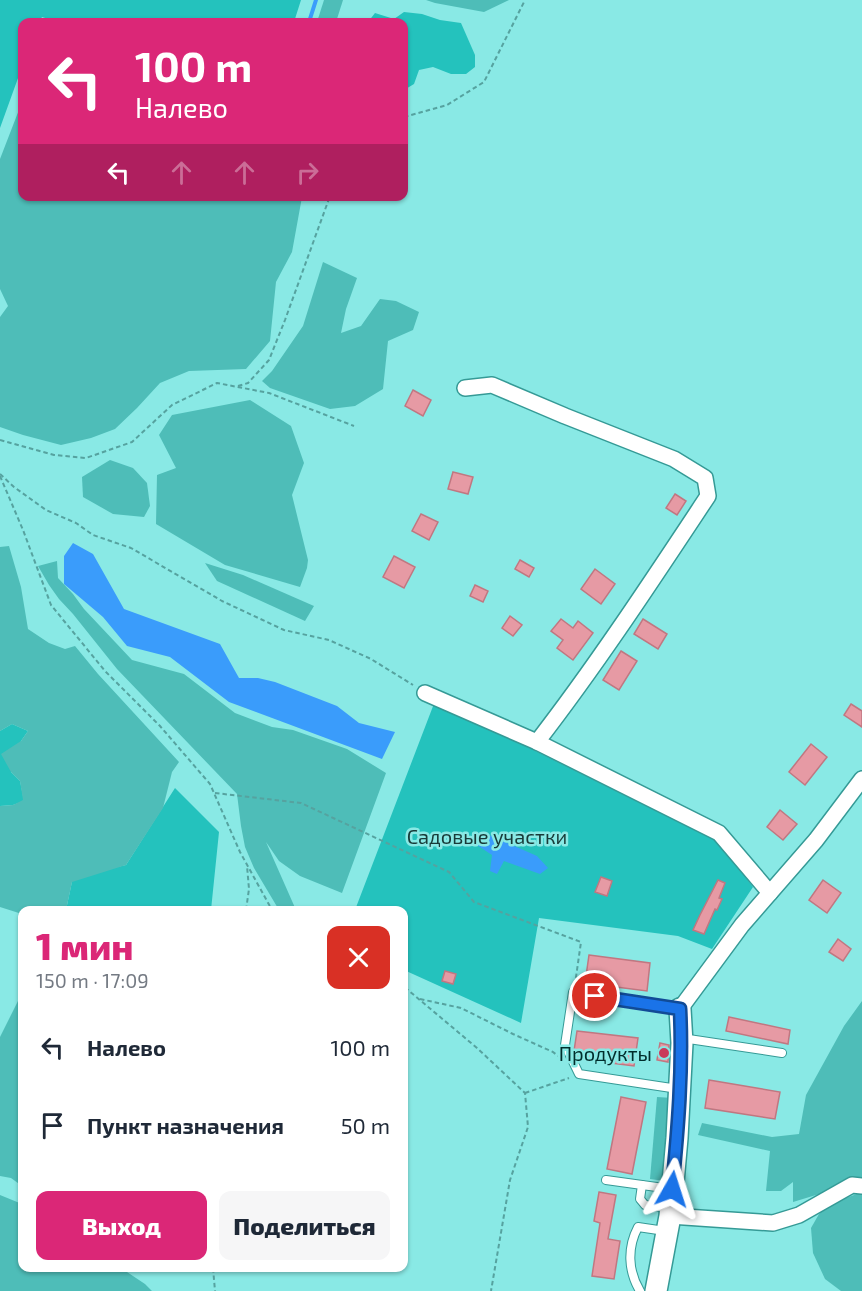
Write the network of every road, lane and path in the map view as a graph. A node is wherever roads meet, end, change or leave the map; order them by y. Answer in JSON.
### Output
{"nodes":[{"id":1,"x":525,"y":0,"type":"edge"},
{"id":2,"x":408,"y":116,"type":"edge"},
{"id":3,"x":328,"y":201,"type":"edge"},
{"id":4,"x":236,"y":387,"type":"junction"},
{"id":5,"x":465,"y":388,"type":"dead end"},
{"id":6,"x":354,"y":426,"type":"dead end"},
{"id":7,"x":0,"y":440,"type":"edge"},
{"id":8,"x":0,"y":475,"type":"edge"},
{"id":9,"x":425,"y":693,"type":"joint"},
{"id":10,"x":537,"y":742,"type":"junction"},
{"id":11,"x":862,"y":778,"type":"edge"},
{"id":12,"x":214,"y":793,"type":"junction"},
{"id":13,"x":247,"y":865,"type":"junction"},
{"id":14,"x":770,"y":893,"type":"junction"},
{"id":15,"x":247,"y":906,"type":"edge"},
{"id":16,"x":270,"y":906,"type":"edge"},
{"id":17,"x":408,"y":990,"type":"edge"},
{"id":18,"x":573,"y":992,"type":"junction"},
{"id":19,"x":417,"y":998,"type":"junction"},
{"id":20,"x":680,"y":1009,"type":"junction"},
{"id":21,"x":682,"y":1038,"type":"junction"},
{"id":22,"x":782,"y":1053,"type":"dead end"},
{"id":23,"x":579,"y":1074,"type":"junction"},
{"id":24,"x":680,"y":1089,"type":"junction"},
{"id":25,"x":525,"y":1093,"type":"junction"},
{"id":26,"x":606,"y":1180,"type":"dead end"},
{"id":27,"x":642,"y":1185,"type":"junction"},
{"id":28,"x":862,"y":1186,"type":"edge"},
{"id":29,"x":670,"y":1211,"type":"junction"},
{"id":30,"x":213,"y":1272,"type":"edge"},
{"id":31,"x":215,"y":1291,"type":"edge"},
{"id":32,"x":491,"y":1291,"type":"edge"},
{"id":33,"x":640,"y":1291,"type":"edge"},
{"id":34,"x":656,"y":1291,"type":"edge"}],
"edges":[{"from":1,"to":2,"type":"path"},
{"from":3,"to":4,"type":"path"},
{"from":4,"to":6,"type":"path"},
{"from":4,"to":7,"type":"path"},
{"from":5,"to":10,"type":"street"},
{"from":8,"to":9,"type":"path"},
{"from":8,"to":12,"type":"path"},
{"from":9,"to":10,"type":"street"},
{"from":10,"to":14,"type":"street"},
{"from":11,"to":14,"type":"street"},
{"from":12,"to":13,"type":"path"},
{"from":12,"to":18,"type":"path"},
{"from":13,"to":15,"type":"path"},
{"from":13,"to":16,"type":"path"},
{"from":14,"to":20,"type":"street"},
{"from":17,"to":19,"type":"path"},
{"from":18,"to":20,"type":"lane"},
{"from":18,"to":23,"type":"lane"},
{"from":19,"to":23,"type":"path"},
{"from":19,"to":25,"type":"path"},
{"from":20,"to":21,"type":"street"},
{"from":21,"to":22,"type":"lane"},
{"from":21,"to":24,"type":"street"},
{"from":23,"to":24,"type":"lane"},
{"from":23,"to":25,"type":"path"},
{"from":24,"to":29,"type":"street"},
{"from":25,"to":32,"type":"path"},
{"from":26,"to":27,"type":"lane"},
{"from":27,"to":29,"type":"lane"},
{"from":27,"to":29,"type":"lane"},
{"from":28,"to":29,"type":"street"},
{"from":29,"to":33,"type":"lane"},
{"from":29,"to":34,"type":"street"},
{"from":30,"to":31,"type":"path"}]}
